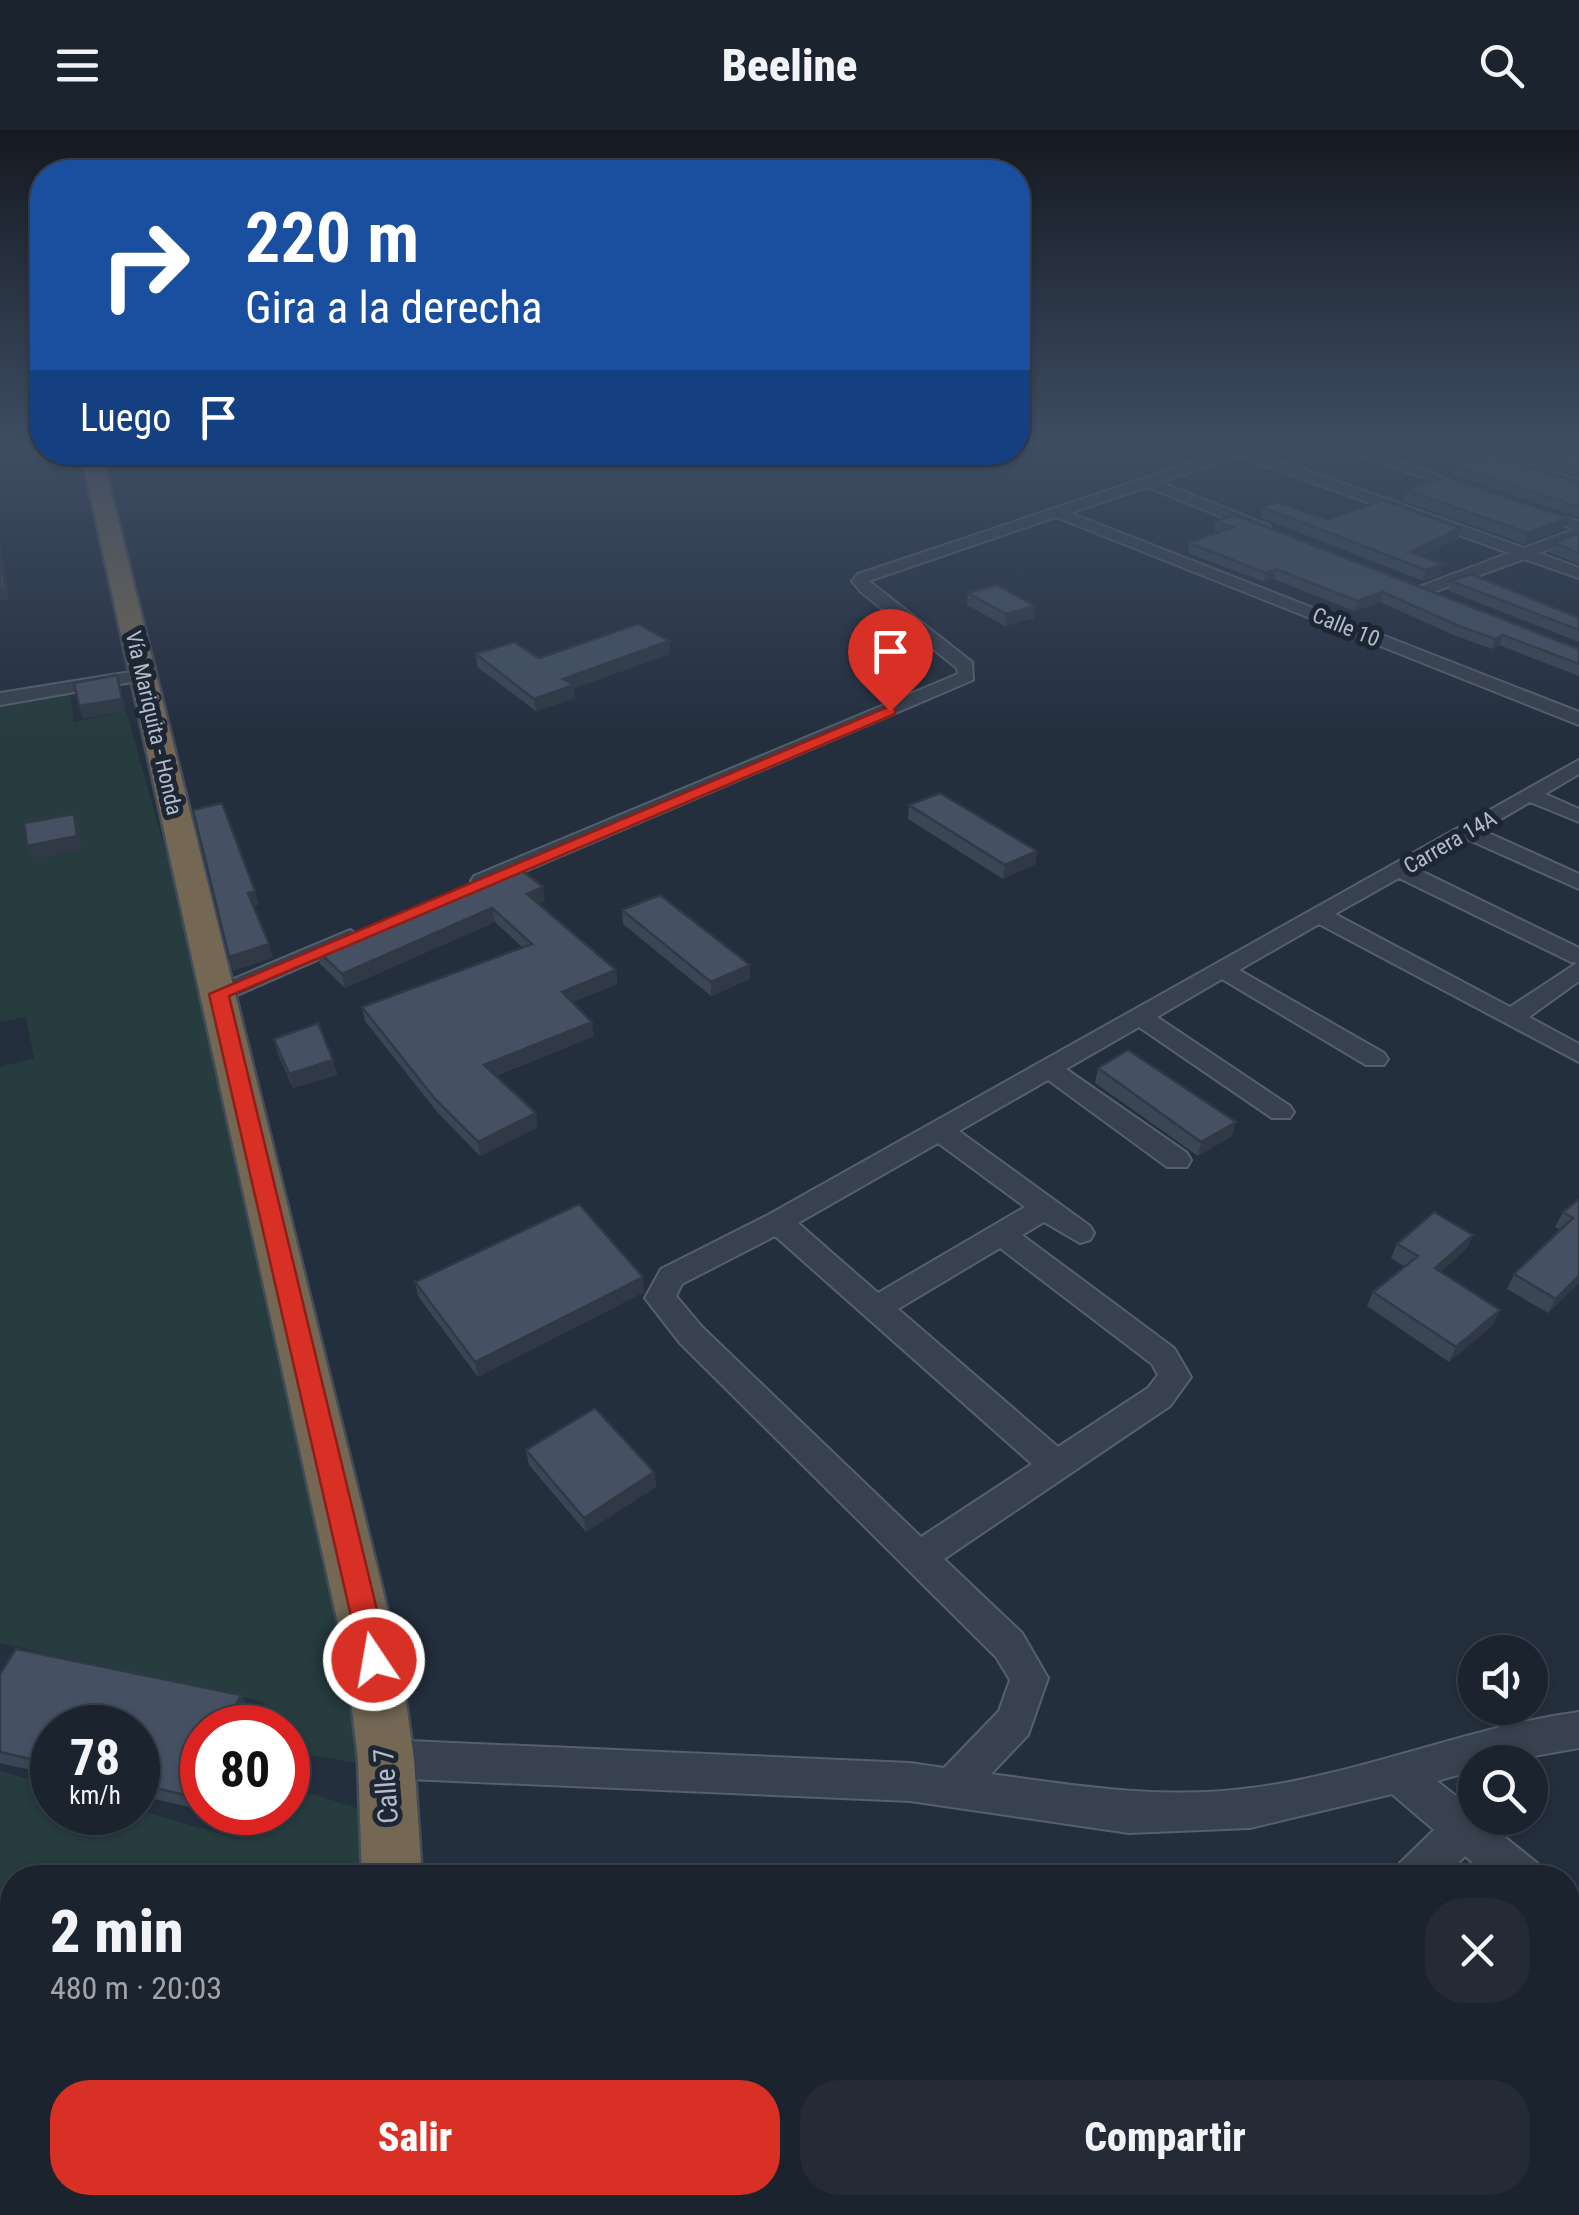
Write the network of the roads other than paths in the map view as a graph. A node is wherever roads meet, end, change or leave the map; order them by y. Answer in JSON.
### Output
{"nodes":[{"id":1,"x":110,"y":540,"type":"edge"},
{"id":2,"x":977,"y":540,"type":"edge"},
{"id":3,"x":1127,"y":540,"type":"edge"},
{"id":4,"x":1487,"y":540,"type":"edge"},
{"id":5,"x":1553,"y":540,"type":"edge"},
{"id":6,"x":1522,"y":553,"type":"junction"},
{"id":7,"x":1579,"y":573,"type":"edge"},
{"id":8,"x":1404,"y":584,"type":"edge"},
{"id":9,"x":1422,"y":591,"type":"junction"},
{"id":10,"x":1439,"y":598,"type":"edge"},
{"id":11,"x":143,"y":676,"type":"junction"},
{"id":12,"x":0,"y":699,"type":"edge"},
{"id":13,"x":1579,"y":719,"type":"edge"},
{"id":14,"x":1579,"y":766,"type":"edge"},
{"id":15,"x":1530,"y":795,"type":"junction"},
{"id":16,"x":1579,"y":816,"type":"edge"},
{"id":17,"x":1467,"y":832,"type":"junction"},
{"id":18,"x":1400,"y":870,"type":"junction"},
{"id":19,"x":1579,"y":882,"type":"edge"},
{"id":20,"x":460,"y":890,"type":"edge"},
{"id":21,"x":1321,"y":916,"type":"junction"},
{"id":22,"x":371,"y":928,"type":"edge"},
{"id":23,"x":1579,"y":957,"type":"edge"},
{"id":24,"x":1224,"y":970,"type":"junction"},
{"id":25,"x":1579,"y":970,"type":"edge"},
{"id":26,"x":218,"y":994,"type":"junction"},
{"id":27,"x":1140,"y":1017,"type":"junction"},
{"id":28,"x":1510,"y":1018,"type":"junction"},
{"id":29,"x":1579,"y":1054,"type":"edge"},
{"id":30,"x":1375,"y":1059,"type":"dead end"},
{"id":31,"x":1048,"y":1068,"type":"junction"},
{"id":32,"x":1281,"y":1112,"type":"dead end"},
{"id":33,"x":940,"y":1130,"type":"junction"},
{"id":34,"x":1177,"y":1160,"type":"dead end"},
{"id":35,"x":1046,"y":1208,"type":"junction"},
{"id":36,"x":778,"y":1222,"type":"junction"},
{"id":37,"x":1080,"y":1233,"type":"dead end"},
{"id":38,"x":1001,"y":1234,"type":"junction"},
{"id":39,"x":878,"y":1307,"type":"junction"},
{"id":40,"x":1057,"y":1466,"type":"junction"},
{"id":41,"x":919,"y":1557,"type":"junction"},
{"id":42,"x":1579,"y":1730,"type":"edge"},
{"id":43,"x":386,"y":1759,"type":"junction"},
{"id":44,"x":1398,"y":1774,"type":"junction"},
{"id":45,"x":952,"y":1788,"type":"junction"},
{"id":46,"x":1458,"y":1821,"type":"edge"},
{"id":47,"x":1458,"y":1834,"type":"edge"},
{"id":48,"x":1474,"y":1835,"type":"edge"},
{"id":49,"x":391,"y":1865,"type":"edge"},
{"id":50,"x":1428,"y":1865,"type":"edge"},
{"id":51,"x":1507,"y":1865,"type":"edge"}],
"edges":[{"from":1,"to":11,"type":"highway","name":"Vía Mariquita - Honda"},
{"from":2,"to":20,"type":"street"},
{"from":3,"to":13,"type":"street","name":"Calle 10"},
{"from":4,"to":6,"type":"street"},
{"from":5,"to":6,"type":"street"},
{"from":6,"to":7,"type":"street"},
{"from":6,"to":9,"type":"street"},
{"from":8,"to":9,"type":"street"},
{"from":9,"to":10,"type":"street"},
{"from":11,"to":12,"type":"street"},
{"from":11,"to":26,"type":"highway","name":"Vía Mariquita - Honda"},
{"from":14,"to":15,"type":"street","name":"Carrera 14A"},
{"from":15,"to":16,"type":"street"},
{"from":15,"to":17,"type":"street","name":"Carrera 14A"},
{"from":17,"to":18,"type":"street","name":"Carrera 14A"},
{"from":17,"to":19,"type":"street"},
{"from":18,"to":21,"type":"street","name":"Carrera 14A"},
{"from":18,"to":23,"type":"street"},
{"from":21,"to":24,"type":"street","name":"Carrera 14A"},
{"from":21,"to":28,"type":"street"},
{"from":22,"to":26,"type":"street"},
{"from":24,"to":27,"type":"street","name":"Carrera 14A"},
{"from":24,"to":30,"type":"street"},
{"from":25,"to":28,"type":"street"},
{"from":26,"to":43,"type":"highway","name":"Calle 7"},
{"from":27,"to":31,"type":"street","name":"Carrera 14A"},
{"from":27,"to":32,"type":"street"},
{"from":28,"to":29,"type":"street"},
{"from":31,"to":33,"type":"street","name":"Carrera 14A"},
{"from":31,"to":34,"type":"street"},
{"from":33,"to":35,"type":"street"},
{"from":33,"to":36,"type":"street","name":"Carrera 14A"},
{"from":35,"to":37,"type":"street"},
{"from":35,"to":38,"type":"street"},
{"from":36,"to":39,"type":"street"},
{"from":36,"to":41,"type":"street","name":"Carrera 14A"},
{"from":38,"to":39,"type":"street"},
{"from":38,"to":40,"type":"street"},
{"from":39,"to":40,"type":"street"},
{"from":40,"to":41,"type":"street"},
{"from":41,"to":45,"type":"street"},
{"from":42,"to":44,"type":"street"},
{"from":43,"to":45,"type":"street"},
{"from":43,"to":49,"type":"highway","name":"Calle 7"},
{"from":44,"to":45,"type":"street"},
{"from":44,"to":46,"type":"street"},
{"from":47,"to":50,"type":"street"},
{"from":48,"to":51,"type":"street"}]}
